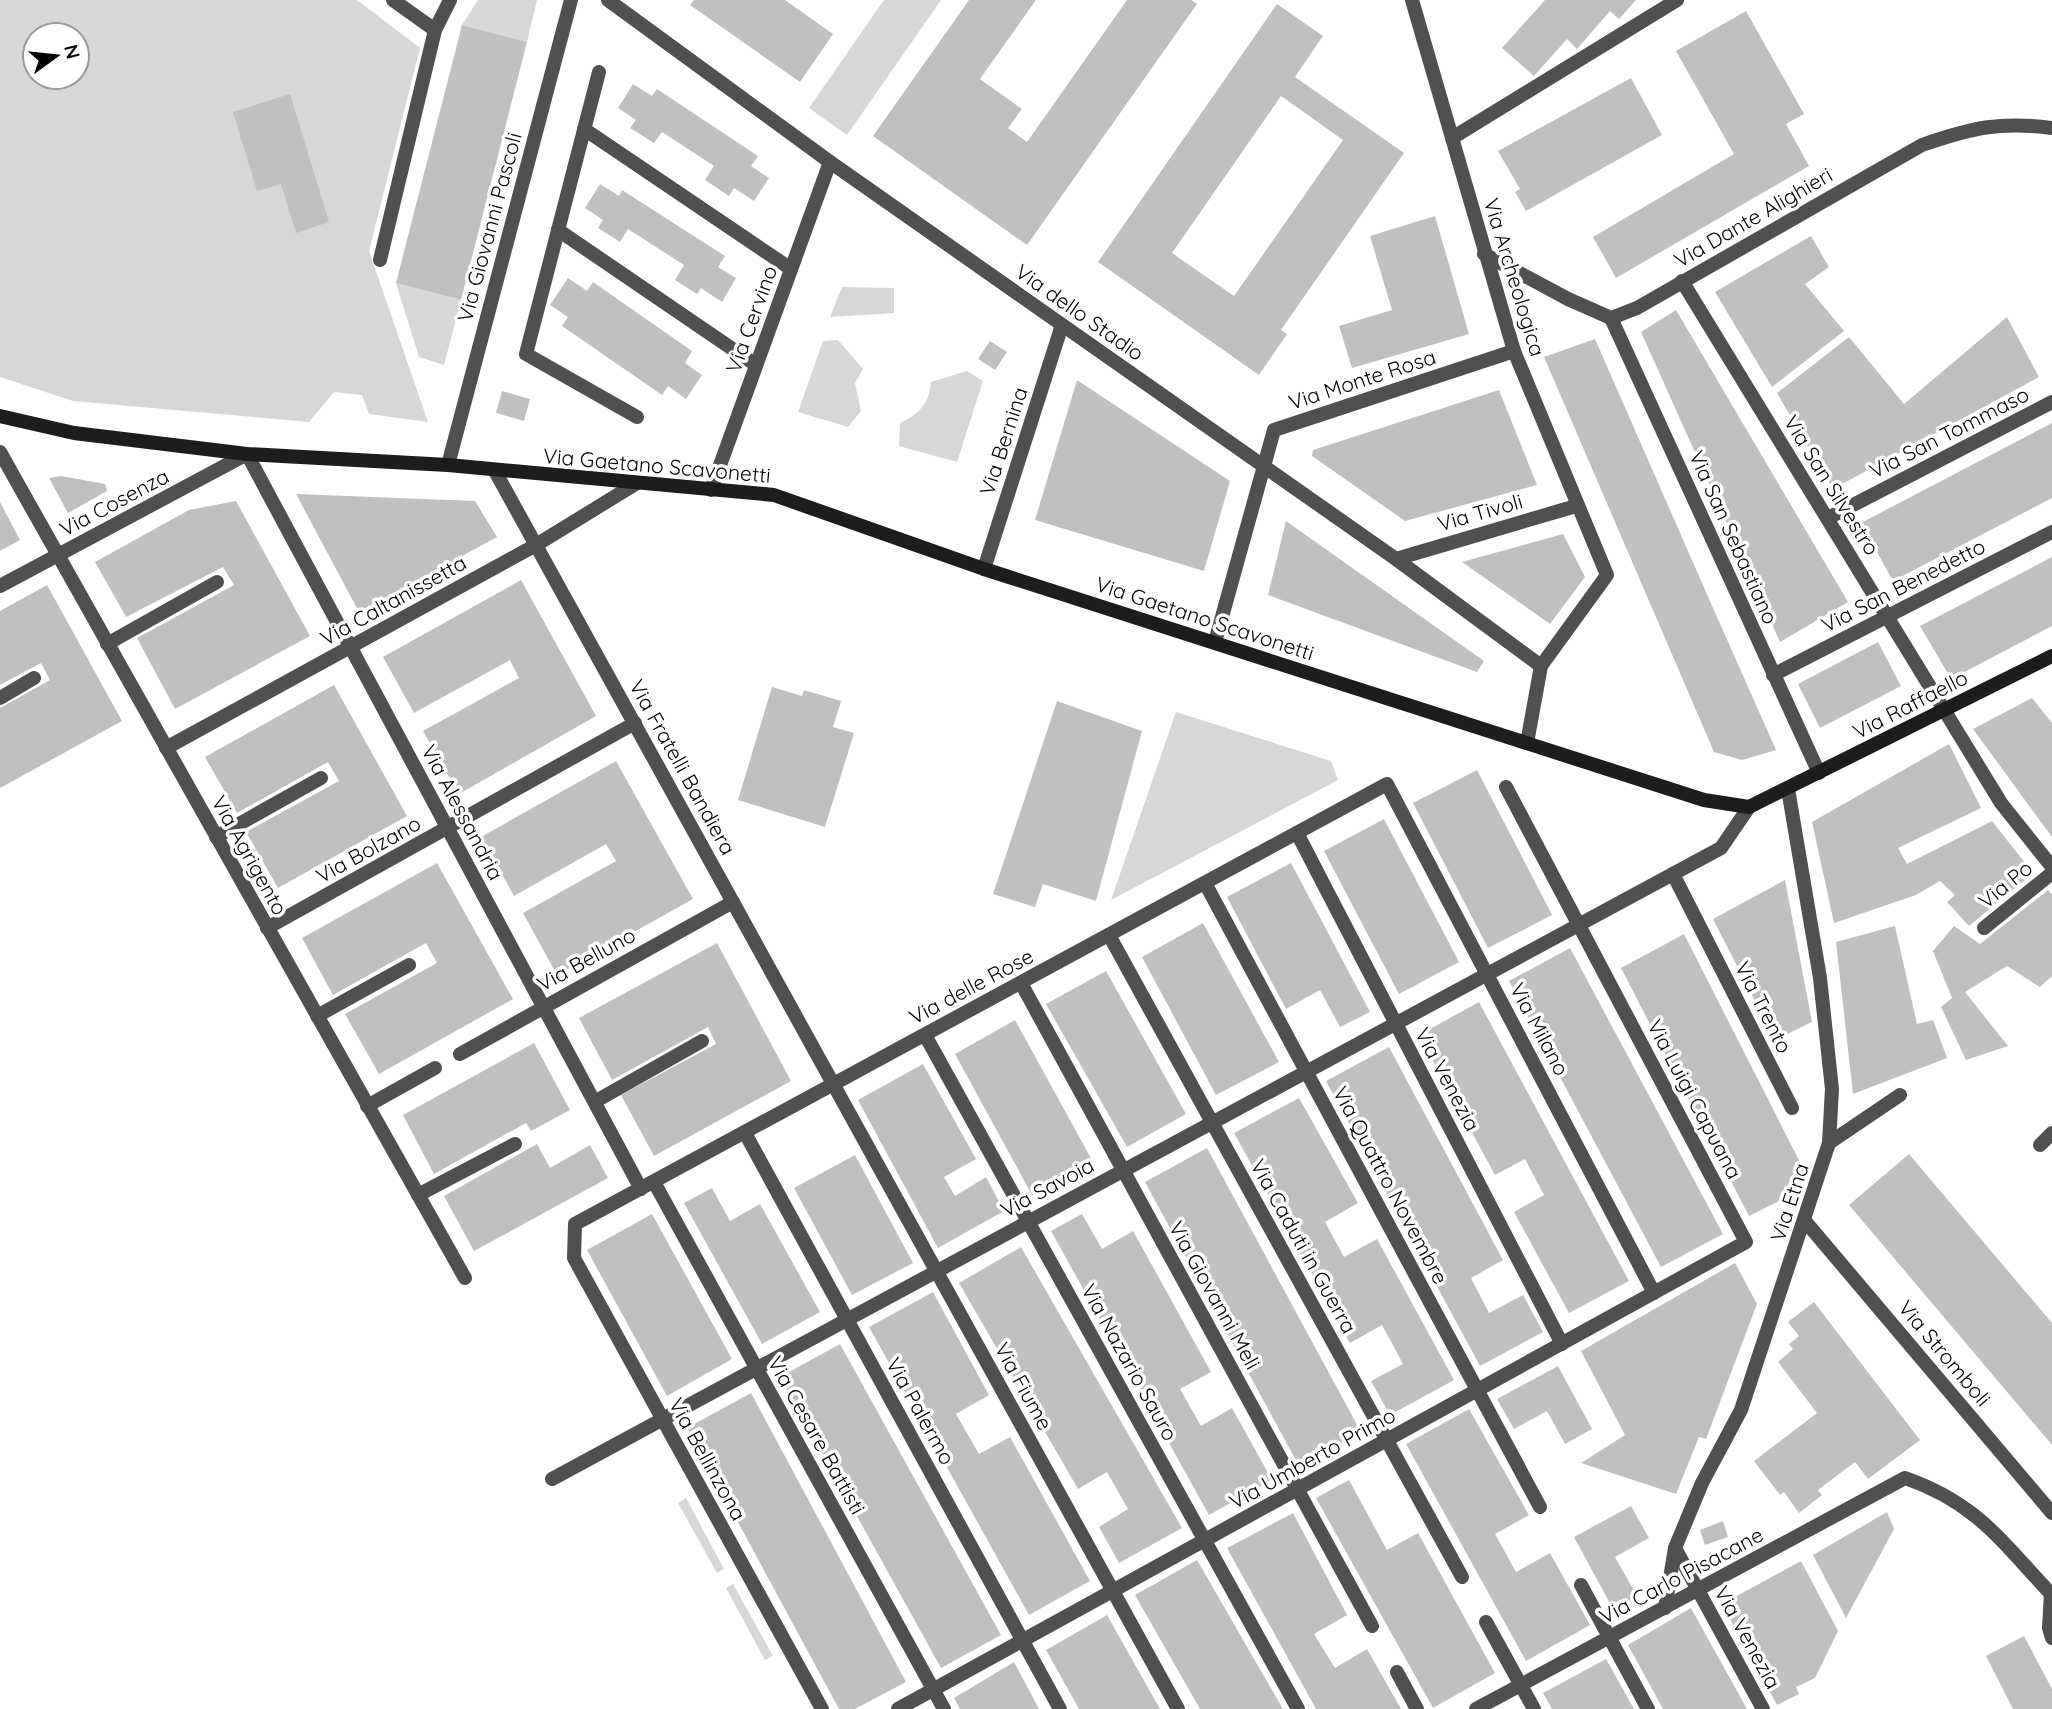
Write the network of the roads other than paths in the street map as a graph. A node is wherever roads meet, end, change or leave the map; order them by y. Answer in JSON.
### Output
{"nodes":[{"id":1,"x":393,"y":0,"type":"edge"},
{"id":2,"x":450,"y":0,"type":"edge"},
{"id":3,"x":571,"y":0,"type":"edge"},
{"id":4,"x":608,"y":0,"type":"edge"},
{"id":5,"x":1412,"y":0,"type":"edge"},
{"id":6,"x":1677,"y":0,"type":"edge"},
{"id":7,"x":435,"y":30,"type":"junction"},
{"id":8,"x":599,"y":72,"type":"dead end"},
{"id":9,"x":2052,"y":128,"type":"edge"},
{"id":10,"x":584,"y":129,"type":"junction"},
{"id":11,"x":1452,"y":138,"type":"junction"},
{"id":12,"x":830,"y":162,"type":"junction"},
{"id":13,"x":558,"y":230,"type":"junction"},
{"id":14,"x":1484,"y":254,"type":"junction"},
{"id":15,"x":380,"y":260,"type":"dead end"},
{"id":16,"x":791,"y":269,"type":"junction"},
{"id":17,"x":1682,"y":281,"type":"junction"},
{"id":18,"x":1611,"y":318,"type":"junction"},
{"id":19,"x":1062,"y":325,"type":"junction"},
{"id":20,"x":1514,"y":351,"type":"junction"},
{"id":21,"x":757,"y":365,"type":"junction"},
{"id":22,"x":2052,"y":402,"type":"edge"},
{"id":23,"x":0,"y":416,"type":"edge"},
{"id":24,"x":637,"y":417,"type":"dead end"},
{"id":25,"x":0,"y":452,"type":"edge"},
{"id":26,"x":247,"y":454,"type":"junction"},
{"id":27,"x":448,"y":465,"type":"junction"},
{"id":28,"x":1264,"y":468,"type":"junction"},
{"id":29,"x":495,"y":471,"type":"junction"},
{"id":30,"x":637,"y":483,"type":"junction"},
{"id":31,"x":711,"y":490,"type":"junction"},
{"id":32,"x":1576,"y":506,"type":"junction"},
{"id":33,"x":1828,"y":518,"type":"junction"},
{"id":34,"x":2052,"y":532,"type":"edge"},
{"id":35,"x":536,"y":545,"type":"junction"},
{"id":36,"x":58,"y":555,"type":"junction"},
{"id":37,"x":1396,"y":559,"type":"junction"},
{"id":38,"x":984,"y":569,"type":"junction"},
{"id":39,"x":217,"y":582,"type":"dead end"},
{"id":40,"x":0,"y":586,"type":"edge"},
{"id":41,"x":1888,"y":616,"type":"junction"},
{"id":42,"x":1215,"y":642,"type":"junction"},
{"id":43,"x":107,"y":644,"type":"junction"},
{"id":44,"x":350,"y":647,"type":"junction"},
{"id":45,"x":2052,"y":656,"type":"edge"},
{"id":46,"x":1535,"y":662,"type":"junction"},
{"id":47,"x":1773,"y":675,"type":"junction"},
{"id":48,"x":34,"y":678,"type":"dead end"},
{"id":49,"x":0,"y":698,"type":"edge"},
{"id":50,"x":1946,"y":710,"type":"junction"},
{"id":51,"x":635,"y":723,"type":"junction"},
{"id":52,"x":1527,"y":743,"type":"junction"},
{"id":53,"x":166,"y":748,"type":"junction"},
{"id":54,"x":1819,"y":774,"type":"junction"},
{"id":55,"x":321,"y":778,"type":"dead end"},
{"id":56,"x":1387,"y":784,"type":"joint"},
{"id":57,"x":1506,"y":787,"type":"dead end"},
{"id":58,"x":1788,"y":789,"type":"junction"},
{"id":59,"x":1749,"y":807,"type":"junction"},
{"id":60,"x":448,"y":828,"type":"junction"},
{"id":61,"x":1297,"y":833,"type":"junction"},
{"id":62,"x":216,"y":837,"type":"junction"},
{"id":63,"x":2052,"y":867,"type":"edge"},
{"id":64,"x":2052,"y":873,"type":"edge"},
{"id":65,"x":1673,"y":874,"type":"junction"},
{"id":66,"x":1205,"y":883,"type":"junction"},
{"id":67,"x":733,"y":902,"type":"junction"},
{"id":68,"x":1579,"y":924,"type":"junction"},
{"id":69,"x":267,"y":928,"type":"junction"},
{"id":70,"x":1984,"y":928,"type":"dead end"},
{"id":71,"x":1109,"y":935,"type":"junction"},
{"id":72,"x":409,"y":965,"type":"dead end"},
{"id":73,"x":1487,"y":973,"type":"junction"},
{"id":74,"x":1021,"y":983,"type":"junction"},
{"id":75,"x":545,"y":1007,"type":"junction"},
{"id":76,"x":317,"y":1016,"type":"junction"},
{"id":77,"x":1395,"y":1023,"type":"junction"},
{"id":78,"x":925,"y":1035,"type":"junction"},
{"id":79,"x":702,"y":1041,"type":"dead end"},
{"id":80,"x":460,"y":1054,"type":"dead end"},
{"id":81,"x":435,"y":1068,"type":"dead end"},
{"id":82,"x":1306,"y":1072,"type":"junction"},
{"id":83,"x":834,"y":1084,"type":"junction"},
{"id":84,"x":1900,"y":1095,"type":"dead end"},
{"id":85,"x":596,"y":1101,"type":"junction"},
{"id":86,"x":367,"y":1106,"type":"junction"},
{"id":87,"x":1792,"y":1108,"type":"dead end"},
{"id":88,"x":1212,"y":1122,"type":"junction"},
{"id":89,"x":745,"y":1133,"type":"junction"},
{"id":90,"x":2052,"y":1133,"type":"edge"},
{"id":91,"x":1829,"y":1143,"type":"junction"},
{"id":92,"x":515,"y":1144,"type":"dead end"},
{"id":93,"x":2040,"y":1145,"type":"dead end"},
{"id":94,"x":1123,"y":1170,"type":"junction"},
{"id":95,"x":647,"y":1185,"type":"junction"},
{"id":96,"x":418,"y":1195,"type":"junction"},
{"id":97,"x":1805,"y":1220,"type":"junction"},
{"id":98,"x":1028,"y":1221,"type":"junction"},
{"id":99,"x":575,"y":1224,"type":"joint"},
{"id":100,"x":1746,"y":1242,"type":"joint"},
{"id":101,"x":936,"y":1271,"type":"junction"},
{"id":102,"x":465,"y":1278,"type":"dead end"},
{"id":103,"x":1654,"y":1293,"type":"junction"},
{"id":104,"x":847,"y":1319,"type":"junction"},
{"id":105,"x":1562,"y":1344,"type":"junction"},
{"id":106,"x":756,"y":1368,"type":"junction"},
{"id":107,"x":1477,"y":1391,"type":"junction"},
{"id":108,"x":662,"y":1419,"type":"junction"},
{"id":109,"x":1387,"y":1440,"type":"junction"},
{"id":110,"x":552,"y":1479,"type":"dead end"},
{"id":111,"x":1297,"y":1490,"type":"junction"},
{"id":112,"x":1540,"y":1507,"type":"dead end"},
{"id":113,"x":2052,"y":1513,"type":"edge"},
{"id":114,"x":1205,"y":1541,"type":"junction"},
{"id":115,"x":1675,"y":1548,"type":"junction"},
{"id":116,"x":1462,"y":1577,"type":"dead end"},
{"id":117,"x":1581,"y":1585,"type":"dead end"},
{"id":118,"x":1698,"y":1590,"type":"junction"},
{"id":119,"x":1113,"y":1591,"type":"junction"},
{"id":120,"x":2051,"y":1594,"type":"edge"},
{"id":121,"x":1665,"y":1608,"type":"junction"},
{"id":122,"x":1486,"y":1622,"type":"dead end"},
{"id":123,"x":1372,"y":1626,"type":"dead end"},
{"id":124,"x":1610,"y":1637,"type":"junction"},
{"id":125,"x":2052,"y":1638,"type":"edge"},
{"id":126,"x":1023,"y":1641,"type":"junction"},
{"id":127,"x":1396,"y":1672,"type":"dead end"},
{"id":128,"x":1521,"y":1685,"type":"junction"},
{"id":129,"x":934,"y":1690,"type":"junction"},
{"id":130,"x":822,"y":1709,"type":"edge"},
{"id":131,"x":898,"y":1709,"type":"edge"},
{"id":132,"x":944,"y":1709,"type":"edge"},
{"id":133,"x":1060,"y":1709,"type":"edge"},
{"id":134,"x":1178,"y":1709,"type":"edge"},
{"id":135,"x":1298,"y":1709,"type":"edge"},
{"id":136,"x":1417,"y":1709,"type":"edge"},
{"id":137,"x":1476,"y":1709,"type":"edge"},
{"id":138,"x":1534,"y":1709,"type":"edge"},
{"id":139,"x":1648,"y":1709,"type":"edge"},
{"id":140,"x":1763,"y":1709,"type":"edge"}],
"edges":[{"from":1,"to":7,"type":"street"},
{"from":2,"to":7,"type":"street"},
{"from":3,"to":27,"type":"street","name":"Via Giovanni Pascoli"},
{"from":4,"to":12,"type":"street","name":"Via dello Stadio"},
{"from":5,"to":11,"type":"street","name":"Via Archeologica"},
{"from":6,"to":11,"type":"street"},
{"from":7,"to":15,"type":"street"},
{"from":8,"to":10,"type":"street"},
{"from":9,"to":17,"type":"street","name":"Via Dante Alighieri"},
{"from":10,"to":13,"type":"street"},
{"from":10,"to":16,"type":"street"},
{"from":11,"to":14,"type":"street","name":"Via Archeologica"},
{"from":12,"to":16,"type":"street","name":"Via Cervino"},
{"from":12,"to":19,"type":"street","name":"Via dello Stadio"},
{"from":13,"to":21,"type":"street"},
{"from":13,"to":24,"type":"street"},
{"from":14,"to":18,"type":"street"},
{"from":14,"to":20,"type":"street","name":"Via Archeologica"},
{"from":16,"to":21,"type":"street","name":"Via Cervino"},
{"from":17,"to":18,"type":"street","name":"Via Dante Alighieri"},
{"from":17,"to":33,"type":"street","name":"Via San Silvestro"},
{"from":18,"to":47,"type":"street","name":"Via San Sebastiano"},
{"from":19,"to":28,"type":"street","name":"Via dello Stadio"},
{"from":19,"to":38,"type":"street","name":"Via Bernina"},
{"from":20,"to":28,"type":"street","name":"Via Monte Rosa"},
{"from":20,"to":32,"type":"street","name":"Via Archeologica"},
{"from":21,"to":31,"type":"street","name":"Via Cervino"},
{"from":22,"to":33,"type":"street","name":"Via San Tommaso"},
{"from":23,"to":26,"type":"main road","name":"Via Gaetano Scavonetti"},
{"from":25,"to":36,"type":"street","name":"Via Agrigento"},
{"from":26,"to":27,"type":"main road","name":"Via Gaetano Scavonetti"},
{"from":26,"to":36,"type":"street","name":"Via Cosenza"},
{"from":26,"to":44,"type":"street","name":"Via Alessandria"},
{"from":27,"to":29,"type":"main road","name":"Via Gaetano Scavonetti"},
{"from":28,"to":37,"type":"street","name":"Via dello Stadio"},
{"from":28,"to":42,"type":"street","name":"Via Monte Rosa"},
{"from":29,"to":30,"type":"main road","name":"Via Gaetano Scavonetti"},
{"from":29,"to":35,"type":"street","name":"Via Fratelli Bandiera"},
{"from":30,"to":31,"type":"main road","name":"Via Gaetano Scavonetti"},
{"from":30,"to":35,"type":"street","name":"Via Caltanissetta"},
{"from":31,"to":38,"type":"main road","name":"Via Gaetano Scavonetti"},
{"from":32,"to":37,"type":"street","name":"Via Tivoli"},
{"from":32,"to":46,"type":"street","name":"Via Archeologica"},
{"from":33,"to":41,"type":"street","name":"Via San Silvestro"},
{"from":34,"to":41,"type":"street","name":"Via San Benedetto"},
{"from":35,"to":44,"type":"street","name":"Via Caltanissetta"},
{"from":35,"to":51,"type":"street","name":"Via Fratelli Bandiera"},
{"from":36,"to":40,"type":"street","name":"Via Cosenza"},
{"from":36,"to":43,"type":"street","name":"Via Agrigento"},
{"from":37,"to":46,"type":"street","name":"Via dello Stadio"},
{"from":38,"to":42,"type":"main road","name":"Via Gaetano Scavonetti"},
{"from":39,"to":43,"type":"street"},
{"from":41,"to":47,"type":"street","name":"Via San Benedetto"},
{"from":41,"to":50,"type":"street","name":"Via San Silvestro"},
{"from":42,"to":52,"type":"main road","name":"Via Gaetano Scavonetti"},
{"from":43,"to":53,"type":"street","name":"Via Agrigento"},
{"from":44,"to":53,"type":"street","name":"Via Caltanissetta"},
{"from":44,"to":60,"type":"street","name":"Via Alessandria"},
{"from":45,"to":50,"type":"main road","name":"Via Raffaello"},
{"from":46,"to":52,"type":"street"},
{"from":47,"to":54,"type":"street","name":"Via San Sebastiano"},
{"from":48,"to":49,"type":"street"},
{"from":50,"to":54,"type":"main road","name":"Via Raffaello"},
{"from":50,"to":63,"type":"street","name":"Via San Silvestro"},
{"from":51,"to":60,"type":"street","name":"Via Bolzano"},
{"from":51,"to":67,"type":"street","name":"Via Fratelli Bandiera"},
{"from":52,"to":59,"type":"main road","name":"Via Gaetano Scavonetti"},
{"from":53,"to":62,"type":"street","name":"Via Agrigento"},
{"from":54,"to":58,"type":"main road","name":"Via Raffaello"},
{"from":55,"to":62,"type":"street"},
{"from":56,"to":61,"type":"street","name":"Via delle Rose"},
{"from":56,"to":73,"type":"street","name":"Via Milano"},
{"from":57,"to":68,"type":"street","name":"Via Luigi Capuana"},
{"from":58,"to":59,"type":"main road","name":"Via Raffaello"},
{"from":58,"to":91,"type":"street","name":"Via Etna"},
{"from":59,"to":65,"type":"street","name":"Via Savoia"},
{"from":60,"to":69,"type":"street","name":"Via Bolzano"},
{"from":60,"to":75,"type":"street","name":"Via Alessandria"},
{"from":61,"to":66,"type":"street","name":"Via delle Rose"},
{"from":61,"to":77,"type":"street","name":"Via Venezia"},
{"from":62,"to":69,"type":"street","name":"Via Agrigento"},
{"from":64,"to":70,"type":"street","name":"Via Po"},
{"from":65,"to":68,"type":"street","name":"Via Savoia"},
{"from":65,"to":87,"type":"street","name":"Via Trento"},
{"from":66,"to":71,"type":"street","name":"Via delle Rose"},
{"from":66,"to":82,"type":"street","name":"Via Quattro Novembre"},
{"from":67,"to":75,"type":"street","name":"Via Belluno"},
{"from":67,"to":83,"type":"street","name":"Via Fratelli Bandiera"},
{"from":68,"to":73,"type":"street","name":"Via Savoia"},
{"from":68,"to":100,"type":"street","name":"Via Luigi Capuana"},
{"from":69,"to":76,"type":"street","name":"Via Agrigento"},
{"from":71,"to":74,"type":"street","name":"Via delle Rose"},
{"from":71,"to":88,"type":"street","name":"Via Caduti in Guerra"},
{"from":72,"to":76,"type":"street"},
{"from":73,"to":77,"type":"street","name":"Via Savoia"},
{"from":73,"to":103,"type":"street","name":"Via Milano"},
{"from":74,"to":78,"type":"street","name":"Via delle Rose"},
{"from":74,"to":94,"type":"street","name":"Via Giovanni Meli"},
{"from":75,"to":80,"type":"street","name":"Via Belluno"},
{"from":75,"to":85,"type":"street","name":"Via Alessandria"},
{"from":76,"to":86,"type":"street","name":"Via Agrigento"},
{"from":77,"to":82,"type":"street","name":"Via Savoia"},
{"from":77,"to":105,"type":"street","name":"Via Venezia"},
{"from":78,"to":83,"type":"street","name":"Via delle Rose"},
{"from":78,"to":98,"type":"street","name":"Via Nazario Sauro"},
{"from":79,"to":85,"type":"street"},
{"from":81,"to":86,"type":"street"},
{"from":82,"to":88,"type":"street","name":"Via Savoia"},
{"from":82,"to":107,"type":"street","name":"Via Quattro Novembre"},
{"from":83,"to":89,"type":"street","name":"Via delle Rose"},
{"from":83,"to":101,"type":"street","name":"Via Fiume"},
{"from":84,"to":91,"type":"street"},
{"from":85,"to":95,"type":"street","name":"Via Alessandria"},
{"from":86,"to":96,"type":"street","name":"Via Agrigento"},
{"from":88,"to":94,"type":"street","name":"Via Savoia"},
{"from":88,"to":109,"type":"street","name":"Via Caduti in Guerra"},
{"from":89,"to":95,"type":"street","name":"Via delle Rose"},
{"from":89,"to":104,"type":"street","name":"Via Palermo"},
{"from":90,"to":93,"type":"street"},
{"from":91,"to":97,"type":"street","name":"Via Etna"},
{"from":92,"to":96,"type":"street"},
{"from":94,"to":98,"type":"street","name":"Via Savoia"},
{"from":94,"to":111,"type":"street","name":"Via Giovanni Meli"},
{"from":95,"to":99,"type":"street","name":"Via delle Rose"},
{"from":95,"to":106,"type":"street","name":"Via Cesare Battisti"},
{"from":96,"to":102,"type":"street","name":"Via Agrigento"},
{"from":97,"to":113,"type":"street","name":"Via Stromboli"},
{"from":97,"to":115,"type":"street","name":"Via Etna"},
{"from":98,"to":101,"type":"street","name":"Via Savoia"},
{"from":98,"to":114,"type":"street","name":"Via Nazario Sauro"},
{"from":99,"to":108,"type":"street","name":"Via Bellinzona"},
{"from":100,"to":103,"type":"street","name":"Via Umberto Primo"},
{"from":101,"to":104,"type":"street","name":"Via Savoia"},
{"from":101,"to":119,"type":"street","name":"Via Fiume"},
{"from":103,"to":105,"type":"street","name":"Via Umberto Primo"},
{"from":104,"to":106,"type":"street","name":"Via Savoia"},
{"from":104,"to":126,"type":"street","name":"Via Palermo"},
{"from":105,"to":107,"type":"street","name":"Via Umberto Primo"},
{"from":106,"to":108,"type":"street","name":"Via Savoia"},
{"from":106,"to":129,"type":"street","name":"Via Cesare Battisti"},
{"from":107,"to":109,"type":"street","name":"Via Umberto Primo"},
{"from":107,"to":112,"type":"street","name":"Via Quattro Novembre"},
{"from":108,"to":110,"type":"street","name":"Via Savoia"},
{"from":108,"to":130,"type":"street","name":"Via Bellinzona"},
{"from":109,"to":111,"type":"street","name":"Via Umberto Primo"},
{"from":109,"to":116,"type":"street","name":"Via Caduti in Guerra"},
{"from":111,"to":114,"type":"street","name":"Via Umberto Primo"},
{"from":111,"to":123,"type":"street","name":"Via Giovanni Meli"},
{"from":114,"to":119,"type":"street","name":"Via Umberto Primo"},
{"from":114,"to":135,"type":"street","name":"Via Nazario Sauro"},
{"from":115,"to":118,"type":"street","name":"Via Venezia"},
{"from":115,"to":121,"type":"street","name":"Via Etna"},
{"from":117,"to":124,"type":"street"},
{"from":118,"to":120,"type":"street","name":"Via Carlo Pisacane"},
{"from":118,"to":121,"type":"street","name":"Via Carlo Pisacane"},
{"from":118,"to":140,"type":"street","name":"Via Venezia"},
{"from":119,"to":126,"type":"street","name":"Via Umberto Primo"},
{"from":119,"to":134,"type":"street","name":"Via Fiume"},
{"from":120,"to":125,"type":"street"},
{"from":121,"to":124,"type":"street","name":"Via Carlo Pisacane"},
{"from":122,"to":128,"type":"street"},
{"from":124,"to":128,"type":"street","name":"Via Carlo Pisacane"},
{"from":124,"to":139,"type":"street"},
{"from":126,"to":129,"type":"street","name":"Via Umberto Primo"},
{"from":126,"to":133,"type":"street","name":"Via Palermo"},
{"from":127,"to":136,"type":"street"},
{"from":128,"to":137,"type":"street","name":"Via Carlo Pisacane"},
{"from":128,"to":138,"type":"street"},
{"from":129,"to":131,"type":"street","name":"Via Umberto Primo"},
{"from":129,"to":132,"type":"street","name":"Via Cesare Battisti"}]}
